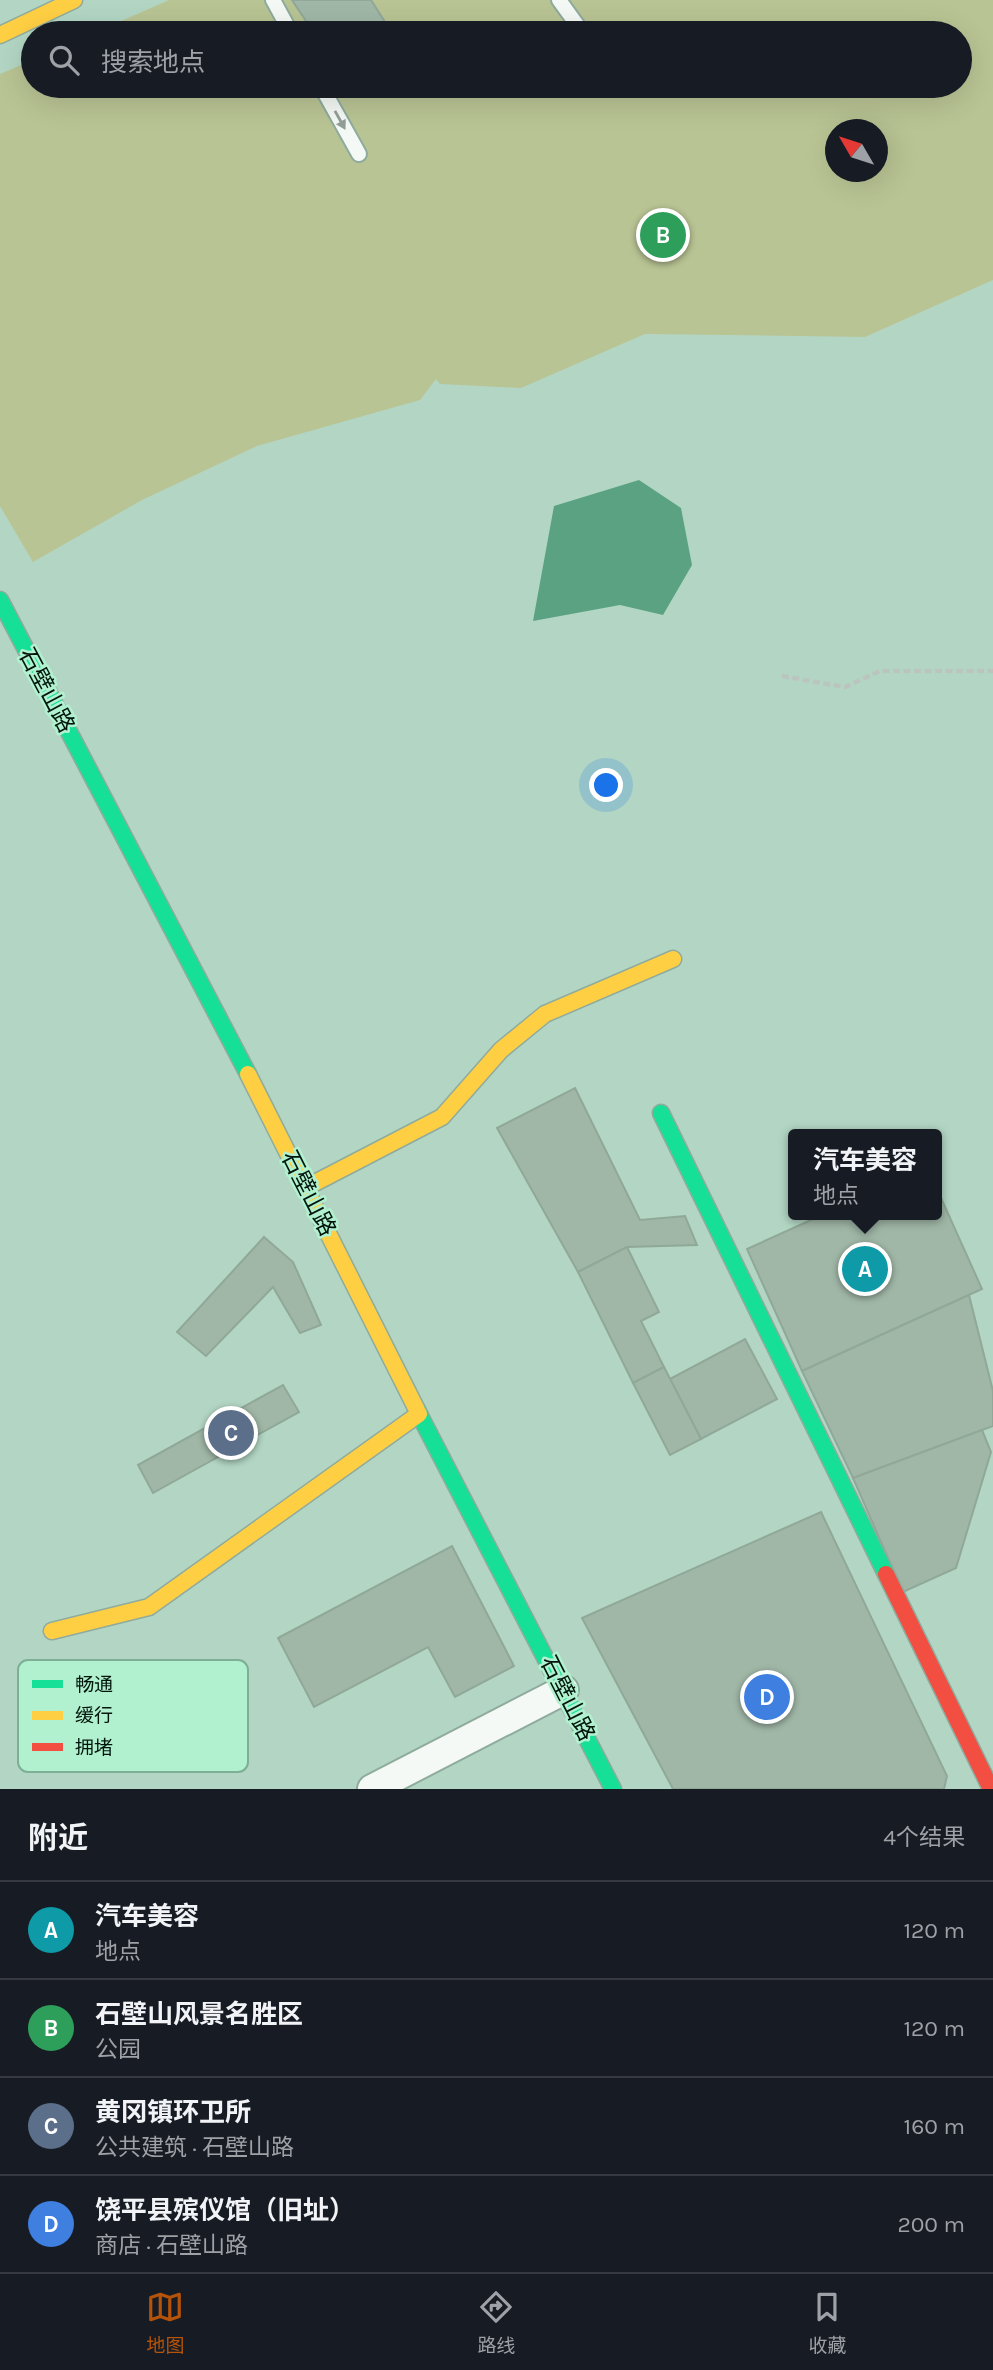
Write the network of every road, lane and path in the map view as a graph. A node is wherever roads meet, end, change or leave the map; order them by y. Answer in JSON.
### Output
{"nodes":[{"id":1,"x":75,"y":0,"type":"edge"},
{"id":2,"x":273,"y":0,"type":"edge"},
{"id":3,"x":559,"y":0,"type":"edge"},
{"id":4,"x":30,"y":21,"type":"edge"},
{"id":5,"x":284,"y":21,"type":"edge"},
{"id":6,"x":574,"y":21,"type":"edge"},
{"id":7,"x":21,"y":25,"type":"edge"},
{"id":8,"x":0,"y":35,"type":"edge"},
{"id":9,"x":328,"y":98,"type":"edge"},
{"id":10,"x":359,"y":154,"type":"dead end"},
{"id":11,"x":0,"y":600,"type":"edge"},
{"id":12,"x":993,"y":671,"type":"edge"},
{"id":13,"x":782,"y":676,"type":"dead end"},
{"id":14,"x":673,"y":959,"type":"dead end"},
{"id":15,"x":661,"y":1112,"type":"dead end"},
{"id":16,"x":307,"y":1188,"type":"junction"},
{"id":17,"x":419,"y":1414,"type":"junction"},
{"id":18,"x":52,"y":1632,"type":"dead end"},
{"id":19,"x":564,"y":1690,"type":"junction"},
{"id":20,"x":372,"y":1789,"type":"edge"},
{"id":21,"x":613,"y":1789,"type":"edge"},
{"id":22,"x":991,"y":1789,"type":"edge"}],
"edges":[{"from":1,"to":4,"type":"street"},
{"from":2,"to":5,"type":"lane"},
{"from":3,"to":6,"type":"lane"},
{"from":7,"to":8,"type":"street"},
{"from":9,"to":10,"type":"lane","one_way":true},
{"from":11,"to":16,"type":"street","name":"石壁山路"},
{"from":12,"to":13,"type":"path"},
{"from":14,"to":16,"type":"street"},
{"from":15,"to":22,"type":"street"},
{"from":16,"to":17,"type":"street","name":"石壁山路"},
{"from":17,"to":18,"type":"street"},
{"from":17,"to":19,"type":"street","name":"石壁山路"},
{"from":19,"to":20,"type":"street"},
{"from":19,"to":21,"type":"street","name":"石壁山路"}]}
